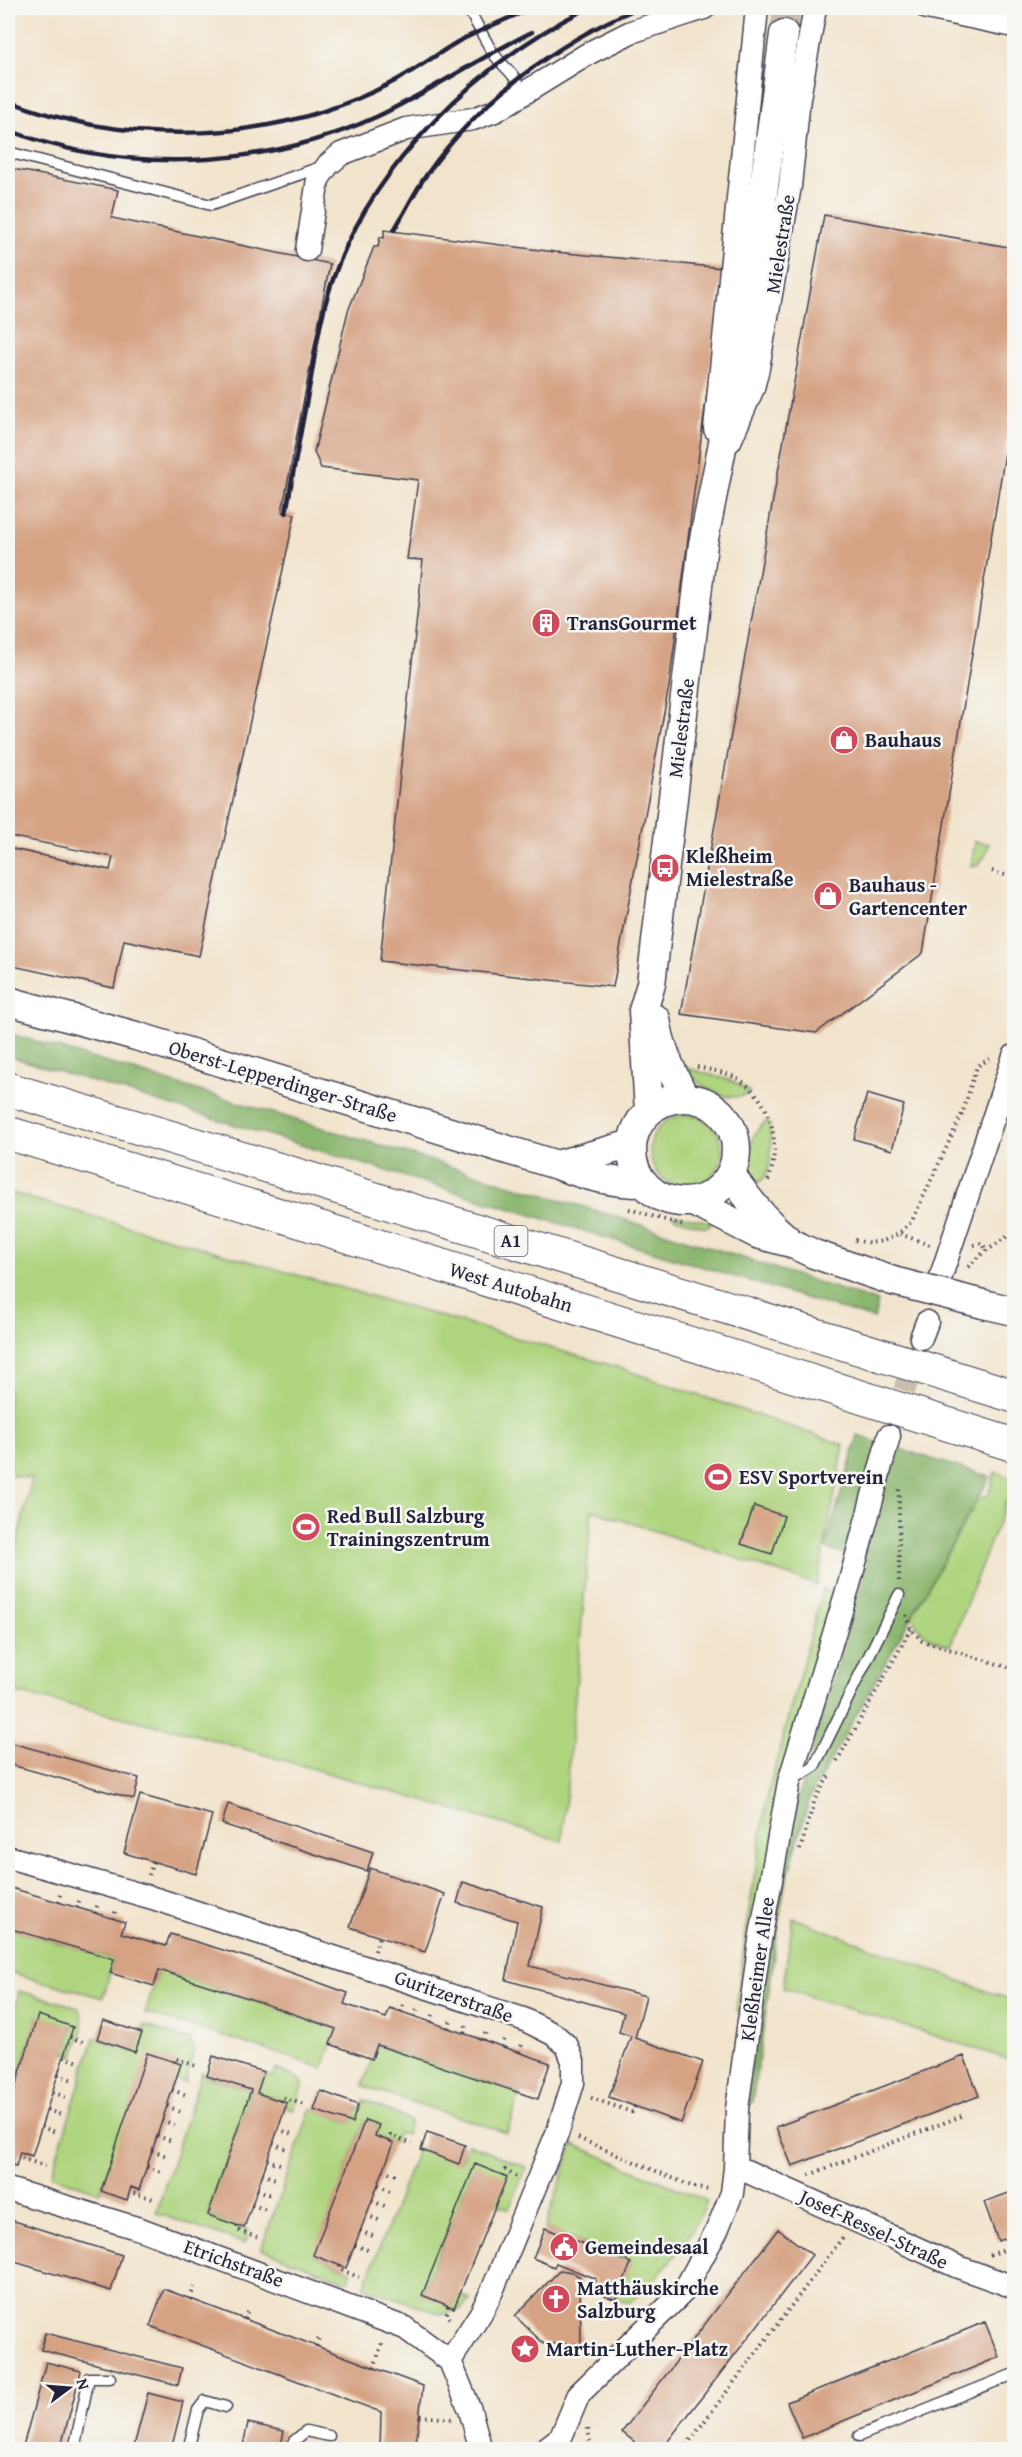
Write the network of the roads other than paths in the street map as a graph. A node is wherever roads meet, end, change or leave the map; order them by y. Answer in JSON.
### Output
{"nodes":[{"id":1,"x":468,"y":8,"type":"edge"},
{"id":2,"x":704,"y":8,"type":"edge"},
{"id":3,"x":757,"y":8,"type":"edge"},
{"id":4,"x":815,"y":8,"type":"edge"},
{"id":5,"x":927,"y":8,"type":"edge"},
{"id":6,"x":1014,"y":26,"type":"edge"},
{"id":7,"x":784,"y":34,"type":"tunnel mouth"},
{"id":8,"x":521,"y":94,"type":"junction"},
{"id":9,"x":8,"y":152,"type":"edge"},
{"id":10,"x":328,"y":165,"type":"junction"},
{"id":11,"x":307,"y":250,"type":"dead end"},
{"id":12,"x":716,"y":472,"type":"junction"},
{"id":13,"x":651,"y":984,"type":"junction"},
{"id":14,"x":8,"y":1001,"type":"edge"},
{"id":15,"x":1005,"y":1056,"type":"edge"},
{"id":16,"x":8,"y":1089,"type":"edge"},
{"id":17,"x":685,"y":1098,"type":"junction"},
{"id":18,"x":649,"y":1112,"type":"junction"},
{"id":19,"x":8,"y":1133,"type":"edge"},
{"id":20,"x":632,"y":1144,"type":"junction"},
{"id":21,"x":557,"y":1165,"type":"junction"},
{"id":22,"x":731,"y":1174,"type":"junction"},
{"id":23,"x":643,"y":1183,"type":"junction"},
{"id":24,"x":694,"y":1202,"type":"junction"},
{"id":25,"x":791,"y":1243,"type":"junction"},
{"id":26,"x":951,"y":1277,"type":"road end"},
{"id":27,"x":1014,"y":1311,"type":"edge"},
{"id":28,"x":1014,"y":1396,"type":"edge"},
{"id":29,"x":889,"y":1436,"type":"tunnel mouth"},
{"id":30,"x":1014,"y":1444,"type":"edge"},
{"id":31,"x":899,"y":1595,"type":"road end"},
{"id":32,"x":789,"y":1782,"type":"junction"},
{"id":33,"x":8,"y":1857,"type":"edge"},
{"id":34,"x":735,"y":2168,"type":"junction"},
{"id":35,"x":8,"y":2189,"type":"edge"},
{"id":36,"x":1014,"y":2287,"type":"edge"},
{"id":37,"x":450,"y":2361,"type":"junction"},
{"id":38,"x":1014,"y":2374,"type":"edge"},
{"id":39,"x":110,"y":2378,"type":"dead end"},
{"id":40,"x":226,"y":2407,"type":"dead end"},
{"id":41,"x":329,"y":2436,"type":"dead end"},
{"id":42,"x":859,"y":2436,"type":"dead end"},
{"id":43,"x":560,"y":2445,"type":"edge"},
{"id":44,"x":74,"y":2450,"type":"edge"},
{"id":45,"x":188,"y":2450,"type":"edge"},
{"id":46,"x":292,"y":2450,"type":"edge"},
{"id":47,"x":481,"y":2450,"type":"edge"}],
"edges":[{"from":1,"to":8,"type":"lane"},
{"from":2,"to":8,"type":"street"},
{"from":3,"to":12,"type":"street","name":"Mielestraße"},
{"from":4,"to":12,"type":"street","name":"Mielestraße"},
{"from":5,"to":6,"type":"street"},
{"from":7,"to":12,"type":"street","name":"Mielestraße"},
{"from":8,"to":10,"type":"street"},
{"from":9,"to":10,"type":"lane"},
{"from":10,"to":11,"type":"street"},
{"from":12,"to":13,"type":"street","name":"Mielestraße"},
{"from":13,"to":17,"type":"street","name":"Mielestraße"},
{"from":13,"to":18,"type":"street","name":"Mielestraße"},
{"from":14,"to":21,"type":"street","name":"Oberst-Lepperdinger-Straße"},
{"from":15,"to":26,"type":"street"},
{"from":16,"to":28,"type":"highway","number":"A1"},
{"from":17,"to":18,"type":"street"},
{"from":17,"to":22,"type":"street"},
{"from":18,"to":20,"type":"street"},
{"from":19,"to":30,"type":"highway","name":"West Autobahn","number":"A1"},
{"from":20,"to":21,"type":"street"},
{"from":20,"to":23,"type":"street"},
{"from":21,"to":23,"type":"street","name":"Oberst-Lepperdinger-Straße"},
{"from":22,"to":24,"type":"street"},
{"from":22,"to":25,"type":"street"},
{"from":23,"to":24,"type":"street"},
{"from":24,"to":25,"type":"street"},
{"from":25,"to":27,"type":"street","bridge":true},
{"from":29,"to":32,"type":"street","name":"Kleßheimer Allee"},
{"from":31,"to":32,"type":"lane"},
{"from":32,"to":34,"type":"street","name":"Kleßheimer Allee"},
{"from":33,"to":37,"type":"street","name":"Guritzerstraße"},
{"from":34,"to":36,"type":"street","name":"Josef-Ressel-Straße"},
{"from":34,"to":43,"type":"street","name":"Kleßheimer Allee"},
{"from":35,"to":37,"type":"street","name":"Etrichstraße"},
{"from":37,"to":47,"type":"street"},
{"from":38,"to":42,"type":"lane"},
{"from":39,"to":44,"type":"lane"},
{"from":40,"to":45,"type":"lane"},
{"from":41,"to":46,"type":"lane"}]}
